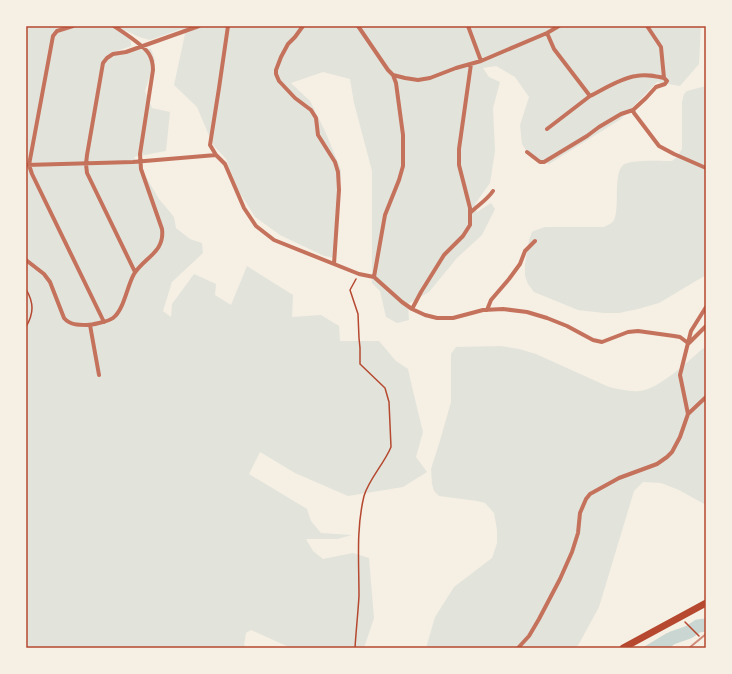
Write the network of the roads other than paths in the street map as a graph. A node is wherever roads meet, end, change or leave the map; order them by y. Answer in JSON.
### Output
{"nodes":[{"id":1,"x":73,"y":26,"type":"edge"},
{"id":2,"x":114,"y":26,"type":"edge"},
{"id":3,"x":199,"y":26,"type":"edge"},
{"id":4,"x":228,"y":26,"type":"edge"},
{"id":5,"x":303,"y":26,"type":"edge"},
{"id":6,"x":358,"y":26,"type":"edge"},
{"id":7,"x":468,"y":26,"type":"edge"},
{"id":8,"x":560,"y":26,"type":"edge"},
{"id":9,"x":647,"y":26,"type":"edge"},
{"id":10,"x":547,"y":33,"type":"junction"},
{"id":11,"x":141,"y":46,"type":"junction"},
{"id":12,"x":481,"y":61,"type":"junction"},
{"id":13,"x":471,"y":64,"type":"junction"},
{"id":14,"x":393,"y":75,"type":"junction"},
{"id":15,"x":664,"y":78,"type":"junction"},
{"id":16,"x":590,"y":96,"type":"junction"},
{"id":17,"x":633,"y":110,"type":"junction"},
{"id":18,"x":547,"y":129,"type":"dead end"},
{"id":19,"x":527,"y":152,"type":"dead end"},
{"id":20,"x":216,"y":155,"type":"junction"},
{"id":21,"x":140,"y":162,"type":"junction"},
{"id":22,"x":86,"y":164,"type":"junction"},
{"id":23,"x":28,"y":165,"type":"edge"},
{"id":24,"x":706,"y":168,"type":"edge"},
{"id":25,"x":493,"y":191,"type":"dead end"},
{"id":26,"x":470,"y":213,"type":"junction"},
{"id":27,"x":535,"y":240,"type":"dead end"},
{"id":28,"x":26,"y":260,"type":"edge"},
{"id":29,"x":334,"y":264,"type":"junction"},
{"id":30,"x":135,"y":272,"type":"junction"},
{"id":31,"x":374,"y":278,"type":"junction"},
{"id":32,"x":706,"y":307,"type":"edge"},
{"id":33,"x":412,"y":309,"type":"junction"},
{"id":34,"x":487,"y":310,"type":"junction"},
{"id":35,"x":104,"y":322,"type":"junction"},
{"id":36,"x":90,"y":325,"type":"junction"},
{"id":37,"x":706,"y":326,"type":"edge"},
{"id":38,"x":688,"y":343,"type":"junction"},
{"id":39,"x":99,"y":375,"type":"dead end"},
{"id":40,"x":706,"y":397,"type":"edge"},
{"id":41,"x":688,"y":414,"type":"junction"},
{"id":42,"x":706,"y":603,"type":"edge"},
{"id":43,"x":518,"y":648,"type":"edge"},
{"id":44,"x":623,"y":648,"type":"edge"}],
"edges":[{"from":1,"to":23,"type":"street"},
{"from":2,"to":11,"type":"street"},
{"from":3,"to":11,"type":"street"},
{"from":4,"to":20,"type":"street"},
{"from":5,"to":29,"type":"street"},
{"from":6,"to":14,"type":"street"},
{"from":7,"to":12,"type":"street"},
{"from":8,"to":10,"type":"street"},
{"from":9,"to":15,"type":"street"},
{"from":10,"to":12,"type":"street"},
{"from":10,"to":16,"type":"street"},
{"from":11,"to":21,"type":"street"},
{"from":11,"to":22,"type":"street"},
{"from":12,"to":13,"type":"street"},
{"from":13,"to":14,"type":"street"},
{"from":13,"to":26,"type":"street"},
{"from":14,"to":31,"type":"street"},
{"from":15,"to":16,"type":"street"},
{"from":15,"to":17,"type":"street"},
{"from":16,"to":18,"type":"street"},
{"from":17,"to":19,"type":"street"},
{"from":17,"to":24,"type":"street"},
{"from":20,"to":21,"type":"street"},
{"from":20,"to":29,"type":"street"},
{"from":21,"to":22,"type":"street"},
{"from":21,"to":30,"type":"street"},
{"from":22,"to":23,"type":"street"},
{"from":22,"to":30,"type":"street"},
{"from":23,"to":35,"type":"street"},
{"from":25,"to":26,"type":"street"},
{"from":26,"to":33,"type":"street"},
{"from":27,"to":34,"type":"street"},
{"from":28,"to":36,"type":"street"},
{"from":29,"to":31,"type":"street"},
{"from":30,"to":35,"type":"street"},
{"from":31,"to":33,"type":"street"},
{"from":32,"to":38,"type":"street"},
{"from":33,"to":34,"type":"street"},
{"from":34,"to":38,"type":"street"},
{"from":35,"to":36,"type":"street"},
{"from":36,"to":39,"type":"street"},
{"from":37,"to":38,"type":"street"},
{"from":38,"to":41,"type":"street"},
{"from":40,"to":41,"type":"street"},
{"from":41,"to":43,"type":"street"},
{"from":42,"to":44,"type":"highway"}]}
